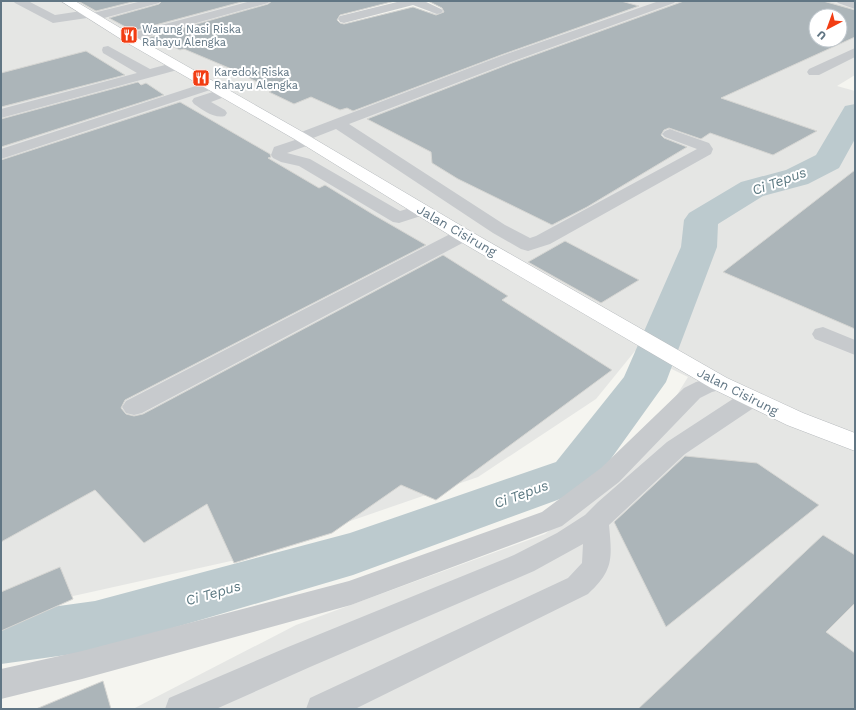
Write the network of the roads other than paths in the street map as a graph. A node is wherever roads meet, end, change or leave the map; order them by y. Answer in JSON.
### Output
{"nodes":[{"id":1,"x":19,"y":1,"type":"edge"},
{"id":2,"x":67,"y":1,"type":"edge"},
{"id":3,"x":155,"y":1,"type":"edge"},
{"id":4,"x":264,"y":1,"type":"edge"},
{"id":5,"x":414,"y":1,"type":"edge"},
{"id":6,"x":670,"y":1,"type":"edge"},
{"id":7,"x":842,"y":1,"type":"edge"},
{"id":8,"x":855,"y":6,"type":"edge"},
{"id":9,"x":437,"y":11,"type":"dead end"},
{"id":10,"x":90,"y":15,"type":"junction"},
{"id":11,"x":344,"y":19,"type":"dead end"},
{"id":12,"x":128,"y":38,"type":"junction"},
{"id":13,"x":108,"y":50,"type":"dead end"},
{"id":14,"x":855,"y":52,"type":"edge"},
{"id":15,"x":176,"y":66,"type":"junction"},
{"id":16,"x":814,"y":72,"type":"dead end"},
{"id":17,"x":149,"y":74,"type":"junction"},
{"id":18,"x":214,"y":87,"type":"junction"},
{"id":19,"x":220,"y":113,"type":"dead end"},
{"id":20,"x":1,"y":114,"type":"edge"},
{"id":21,"x":337,"y":124,"type":"junction"},
{"id":22,"x":670,"y":134,"type":"dead end"},
{"id":23,"x":304,"y":139,"type":"junction"},
{"id":24,"x":1,"y":150,"type":"edge"},
{"id":25,"x":1,"y":154,"type":"edge"},
{"id":26,"x":421,"y":210,"type":"junction"},
{"id":27,"x":463,"y":235,"type":"junction"},
{"id":28,"x":528,"y":245,"type":"junction"},
{"id":29,"x":501,"y":256,"type":"junction"},
{"id":30,"x":823,"y":334,"type":"dead end"},
{"id":31,"x":855,"y":348,"type":"edge"},
{"id":32,"x":719,"y":383,"type":"junction"},
{"id":33,"x":750,"y":399,"type":"junction"},
{"id":34,"x":134,"y":407,"type":"dead end"},
{"id":35,"x":855,"y":442,"type":"edge"},
{"id":36,"x":595,"y":522,"type":"junction"},
{"id":37,"x":1,"y":684,"type":"edge"},
{"id":38,"x":181,"y":709,"type":"edge"},
{"id":39,"x":322,"y":709,"type":"edge"}],
"edges":[{"from":1,"to":10,"type":"street"},
{"from":2,"to":10,"type":"main road","name":"Jalan Cisirung"},
{"from":3,"to":10,"type":"street"},
{"from":4,"to":12,"type":"street"},
{"from":5,"to":9,"type":"street"},
{"from":5,"to":11,"type":"street"},
{"from":6,"to":21,"type":"street"},
{"from":7,"to":8,"type":"street"},
{"from":10,"to":12,"type":"main road","name":"Jalan Cisirung"},
{"from":12,"to":15,"type":"main road","name":"Jalan Cisirung"},
{"from":13,"to":17,"type":"street"},
{"from":14,"to":16,"type":"street"},
{"from":15,"to":17,"type":"street"},
{"from":15,"to":18,"type":"main road","name":"Jalan Cisirung"},
{"from":17,"to":20,"type":"street"},
{"from":18,"to":19,"type":"street"},
{"from":18,"to":23,"type":"main road","name":"Jalan Cisirung"},
{"from":18,"to":24,"type":"street"},
{"from":18,"to":25,"type":"street"},
{"from":21,"to":23,"type":"street"},
{"from":21,"to":28,"type":"street"},
{"from":22,"to":28,"type":"street"},
{"from":23,"to":26,"type":"main road","name":"Jalan Cisirung"},
{"from":23,"to":26,"type":"street"},
{"from":26,"to":27,"type":"main road","name":"Jalan Cisirung"},
{"from":27,"to":29,"type":"main road","name":"Jalan Cisirung"},
{"from":27,"to":34,"type":"street"},
{"from":28,"to":29,"type":"street"},
{"from":29,"to":32,"type":"main road","name":"Jalan Cisirung"},
{"from":30,"to":31,"type":"street"},
{"from":32,"to":33,"type":"main road","name":"Jalan Cisirung"},
{"from":32,"to":37,"type":"street"},
{"from":33,"to":35,"type":"main road","name":"Jalan Cisirung"},
{"from":33,"to":36,"type":"street"},
{"from":36,"to":38,"type":"street"},
{"from":36,"to":39,"type":"street"}]}
